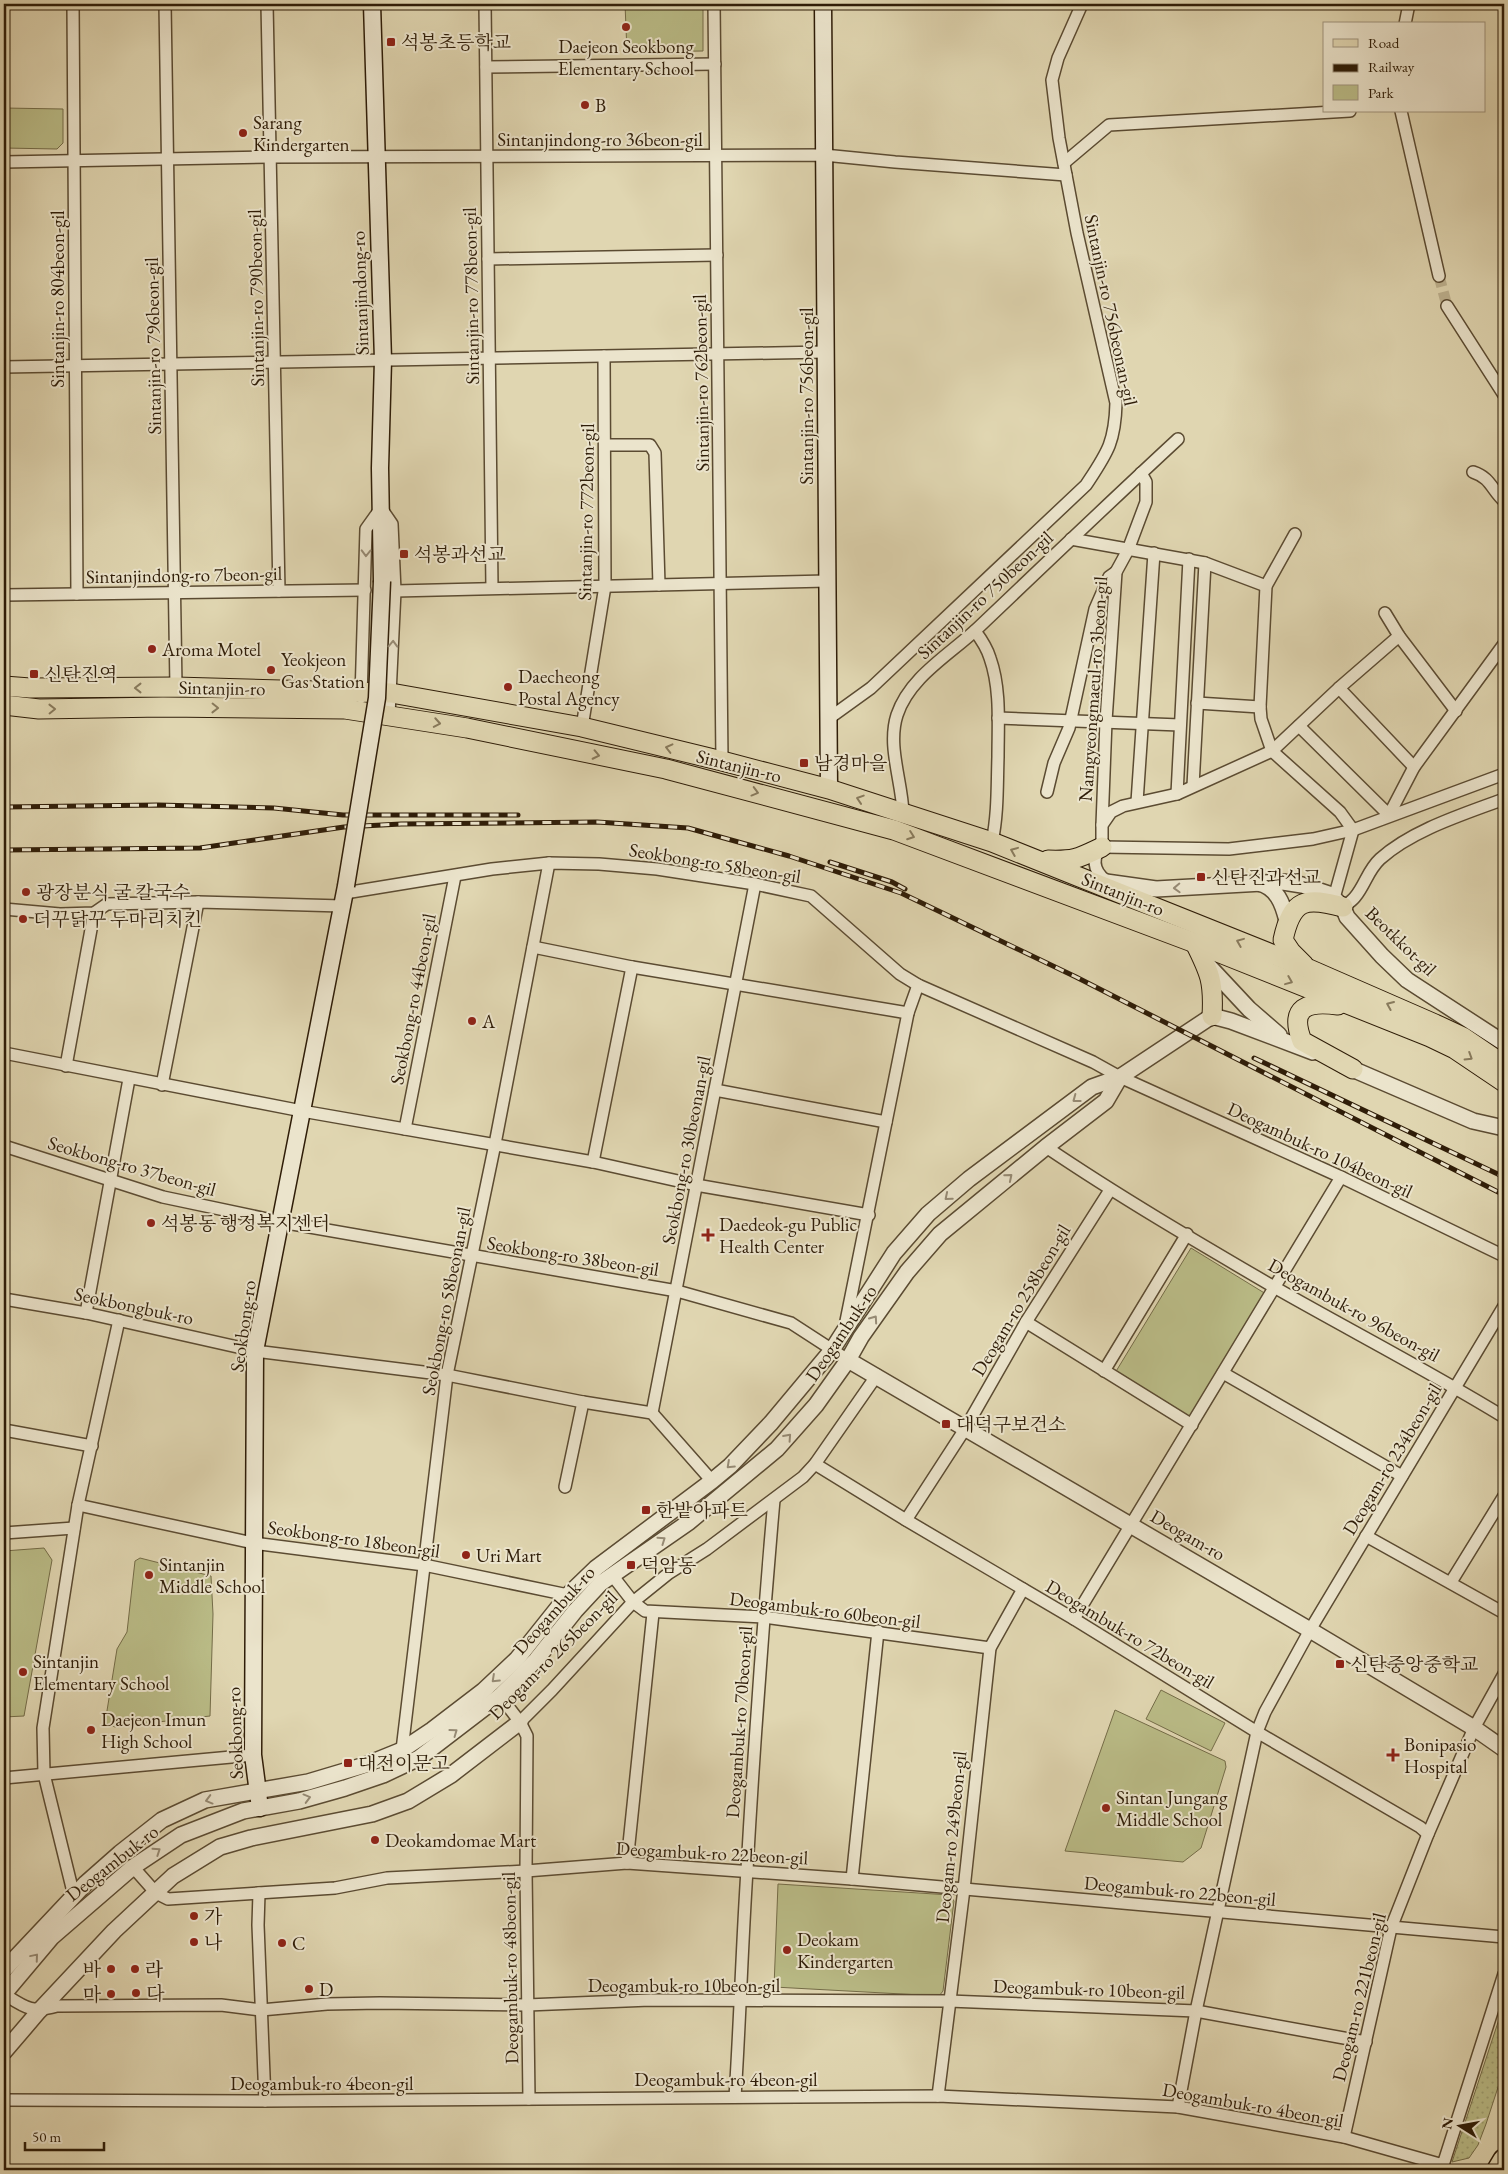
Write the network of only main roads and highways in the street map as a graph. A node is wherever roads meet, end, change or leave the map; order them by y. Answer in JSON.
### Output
{"nodes":[{"id":1,"x":372,"y":4,"type":"edge"},
{"id":2,"x":822,"y":4,"type":"edge"},
{"id":3,"x":4,"y":686,"type":"edge"},
{"id":4,"x":4,"y":705,"type":"edge"},
{"id":5,"x":521,"y":716,"type":"junction"},
{"id":6,"x":483,"y":732,"type":"junction"},
{"id":7,"x":828,"y":788,"type":"junction"},
{"id":8,"x":1102,"y":846,"type":"road end"},
{"id":9,"x":1036,"y":860,"type":"junction"},
{"id":10,"x":344,"y":895,"type":"joint"},
{"id":11,"x":1336,"y":899,"type":"road end"},
{"id":12,"x":1199,"y":951,"type":"junction"},
{"id":13,"x":1309,"y":970,"type":"junction"},
{"id":14,"x":1358,"y":1008,"type":"junction"},
{"id":15,"x":1212,"y":1016,"type":"road end"},
{"id":16,"x":1433,"y":1030,"type":"junction"},
{"id":17,"x":1504,"y":1064,"type":"edge"},
{"id":18,"x":1352,"y":1069,"type":"road end"},
{"id":19,"x":1504,"y":1082,"type":"edge"},
{"id":20,"x":260,"y":1808,"type":"road end"},
{"id":21,"x":1504,"y":2160,"type":"edge"},
{"id":22,"x":1498,"y":2170,"type":"edge"}],
"edges":[{"from":1,"to":10,"type":"main road","name":"Sintanjindong-ro","bridge":true},
{"from":2,"to":7,"type":"main road","name":"Sintanjin-ro 756beon-gil"},
{"from":5,"to":3,"type":"main road","name":"Sintanjin-ro","one_way":true},
{"from":4,"to":6,"type":"main road","name":"Sintanjin-ro","one_way":true},
{"from":5,"to":6,"type":"main road"},
{"from":7,"to":5,"type":"main road","name":"Sintanjin-ro","one_way":true},
{"from":6,"to":12,"type":"main road","name":"Sintanjin-ro","one_way":true},
{"from":9,"to":7,"type":"main road","name":"Sintanjin-ro","one_way":true},
{"from":8,"to":9,"type":"main road"},
{"from":13,"to":9,"type":"main road","name":"Sintanjin-ro","one_way":true},
{"from":10,"to":20,"type":"main road","name":"Seokbong-ro"},
{"from":11,"to":13,"type":"main road"},
{"from":12,"to":14,"type":"main road","name":"Sintanjin-ro","one_way":true},
{"from":12,"to":15,"type":"main road"},
{"from":16,"to":13,"type":"main road","name":"Sintanjin-ro","one_way":true},
{"from":14,"to":16,"type":"main road","name":"Sintanjin-ro"},
{"from":14,"to":18,"type":"main road"},
{"from":16,"to":17,"type":"main road"},
{"from":16,"to":19,"type":"main road","one_way":true},
{"from":21,"to":22,"type":"highway"}]}
